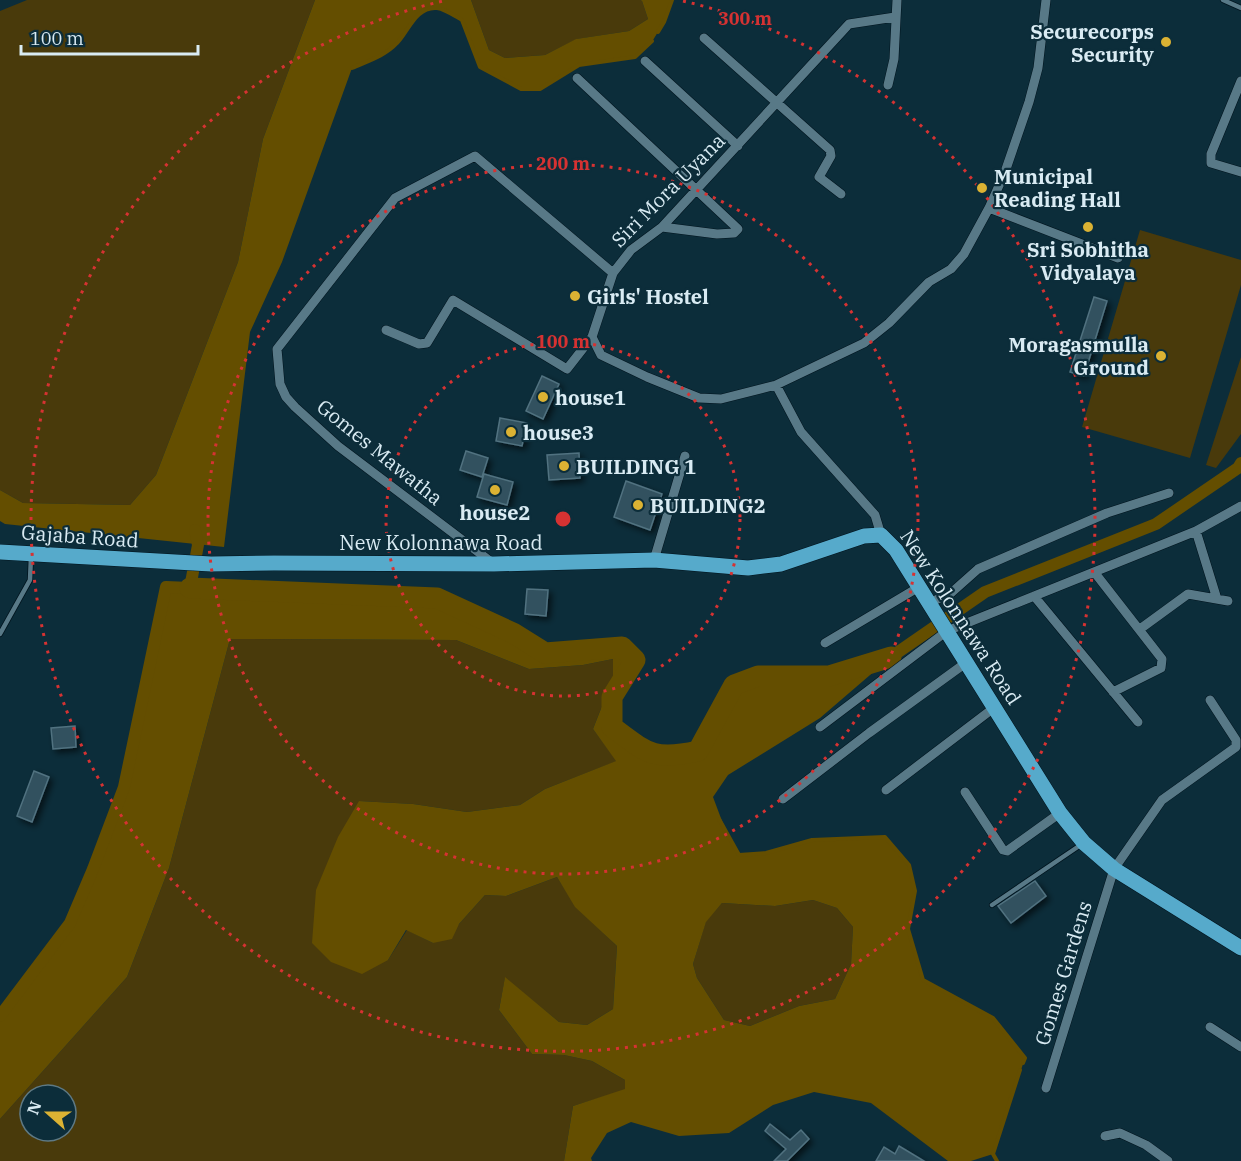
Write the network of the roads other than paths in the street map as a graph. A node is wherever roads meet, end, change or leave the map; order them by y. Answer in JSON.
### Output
{"nodes":[{"id":1,"x":897,"y":0,"type":"edge"},
{"id":2,"x":1046,"y":0,"type":"edge"},
{"id":3,"x":1223,"y":0,"type":"edge"},
{"id":4,"x":1241,"y":8,"type":"edge"},
{"id":5,"x":895,"y":17,"type":"junction"},
{"id":6,"x":704,"y":38,"type":"dead end"},
{"id":7,"x":645,"y":61,"type":"dead end"},
{"id":8,"x":577,"y":78,"type":"dead end"},
{"id":9,"x":1241,"y":81,"type":"edge"},
{"id":10,"x":888,"y":86,"type":"dead end"},
{"id":11,"x":775,"y":103,"type":"junction"},
{"id":12,"x":738,"y":146,"type":"junction"},
{"id":13,"x":1241,"y":172,"type":"edge"},
{"id":14,"x":696,"y":189,"type":"junction"},
{"id":15,"x":841,"y":194,"type":"dead end"},
{"id":16,"x":988,"y":208,"type":"junction"},
{"id":17,"x":662,"y":227,"type":"junction"},
{"id":18,"x":1118,"y":258,"type":"dead end"},
{"id":19,"x":612,"y":273,"type":"junction"},
{"id":20,"x":386,"y":330,"type":"dead end"},
{"id":21,"x":592,"y":337,"type":"junction"},
{"id":22,"x":776,"y":385,"type":"junction"},
{"id":23,"x":685,"y":456,"type":"dead end"},
{"id":24,"x":1169,"y":493,"type":"dead end"},
{"id":25,"x":1241,"y":506,"type":"edge"},
{"id":26,"x":1196,"y":531,"type":"junction"},
{"id":27,"x":881,"y":535,"type":"junction"},
{"id":28,"x":0,"y":552,"type":"edge"},
{"id":29,"x":31,"y":554,"type":"junction"},
{"id":30,"x":654,"y":560,"type":"junction"},
{"id":31,"x":158,"y":562,"type":"joint"},
{"id":32,"x":494,"y":564,"type":"junction"},
{"id":33,"x":1095,"y":573,"type":"junction"},
{"id":34,"x":919,"y":587,"type":"junction"},
{"id":35,"x":1034,"y":596,"type":"junction"},
{"id":36,"x":1217,"y":599,"type":"junction"},
{"id":37,"x":1228,"y":601,"type":"dead end"},
{"id":38,"x":930,"y":605,"type":"junction"},
{"id":39,"x":1140,"y":628,"type":"junction"},
{"id":40,"x":945,"y":629,"type":"junction"},
{"id":41,"x":0,"y":634,"type":"edge"},
{"id":42,"x":825,"y":643,"type":"dead end"},
{"id":43,"x":966,"y":662,"type":"junction"},
{"id":44,"x":1113,"y":692,"type":"junction"},
{"id":45,"x":1210,"y":700,"type":"dead end"},
{"id":46,"x":995,"y":707,"type":"junction"},
{"id":47,"x":1138,"y":722,"type":"dead end"},
{"id":48,"x":820,"y":726,"type":"dead end"},
{"id":49,"x":886,"y":790,"type":"dead end"},
{"id":50,"x":965,"y":792,"type":"dead end"},
{"id":51,"x":783,"y":799,"type":"dead end"},
{"id":52,"x":1060,"y":813,"type":"junction"},
{"id":53,"x":1084,"y":843,"type":"junction"},
{"id":54,"x":1114,"y":869,"type":"junction"},
{"id":55,"x":992,"y":905,"type":"dead end"},
{"id":56,"x":1241,"y":948,"type":"edge"},
{"id":57,"x":1210,"y":1027,"type":"dead end"},
{"id":58,"x":1241,"y":1047,"type":"edge"},
{"id":59,"x":1046,"y":1088,"type":"dead end"},
{"id":60,"x":1105,"y":1136,"type":"dead end"},
{"id":61,"x":1168,"y":1161,"type":"edge"}],
"edges":[{"from":1,"to":5,"type":"street"},
{"from":2,"to":16,"type":"street"},
{"from":3,"to":4,"type":"lane"},
{"from":5,"to":10,"type":"street"},
{"from":5,"to":11,"type":"street","name":"Siri Mora Uyana"},
{"from":6,"to":11,"type":"street"},
{"from":7,"to":12,"type":"street"},
{"from":8,"to":14,"type":"street"},
{"from":9,"to":13,"type":"street"},
{"from":11,"to":12,"type":"street","name":"Siri Mora Uyana"},
{"from":11,"to":15,"type":"street"},
{"from":12,"to":14,"type":"street","name":"Siri Mora Uyana"},
{"from":14,"to":17,"type":"street","name":"Siri Mora Uyana"},
{"from":14,"to":17,"type":"street"},
{"from":16,"to":18,"type":"street"},
{"from":16,"to":22,"type":"street"},
{"from":17,"to":19,"type":"street","name":"Siri Mora Uyana"},
{"from":19,"to":21,"type":"street","name":"Siri Mora Uyana"},
{"from":19,"to":32,"type":"street","name":"Gomes Mawatha"},
{"from":20,"to":21,"type":"street"},
{"from":21,"to":22,"type":"street"},
{"from":22,"to":27,"type":"street"},
{"from":23,"to":30,"type":"street"},
{"from":24,"to":38,"type":"street"},
{"from":25,"to":26,"type":"street"},
{"from":26,"to":33,"type":"street"},
{"from":26,"to":36,"type":"street"},
{"from":27,"to":30,"type":"main road","name":"New Kolonnawa Road"},
{"from":27,"to":34,"type":"main road","name":"New Kolonnawa Road"},
{"from":28,"to":29,"type":"main road","name":"Gajaba Road"},
{"from":29,"to":31,"type":"main road","name":"Gajaba Road"},
{"from":29,"to":41,"type":"lane"},
{"from":30,"to":32,"type":"main road","name":"New Kolonnawa Road"},
{"from":31,"to":32,"type":"main road","name":"New Kolonnawa Road"},
{"from":33,"to":35,"type":"street"},
{"from":33,"to":39,"type":"street"},
{"from":34,"to":38,"type":"main road","name":"New Kolonnawa Road"},
{"from":34,"to":42,"type":"street"},
{"from":35,"to":40,"type":"street"},
{"from":35,"to":44,"type":"street"},
{"from":36,"to":37,"type":"street"},
{"from":36,"to":39,"type":"street"},
{"from":38,"to":40,"type":"main road","name":"New Kolonnawa Road"},
{"from":39,"to":44,"type":"street"},
{"from":40,"to":43,"type":"main road","name":"New Kolonnawa Road"},
{"from":40,"to":48,"type":"street"},
{"from":43,"to":46,"type":"main road","name":"New Kolonnawa Road"},
{"from":43,"to":51,"type":"street"},
{"from":44,"to":47,"type":"street"},
{"from":45,"to":54,"type":"street","name":"Gomes Gardens"},
{"from":46,"to":49,"type":"street"},
{"from":46,"to":52,"type":"main road","name":"New Kolonnawa Road"},
{"from":50,"to":52,"type":"street"},
{"from":52,"to":53,"type":"main road","name":"New Kolonnawa Road"},
{"from":53,"to":54,"type":"main road","name":"New Kolonnawa Road"},
{"from":53,"to":55,"type":"lane"},
{"from":54,"to":56,"type":"main road","name":"New Kolonnawa Road"},
{"from":54,"to":59,"type":"street","name":"Gomes Gardens"},
{"from":57,"to":58,"type":"street"},
{"from":60,"to":61,"type":"street"}]}
